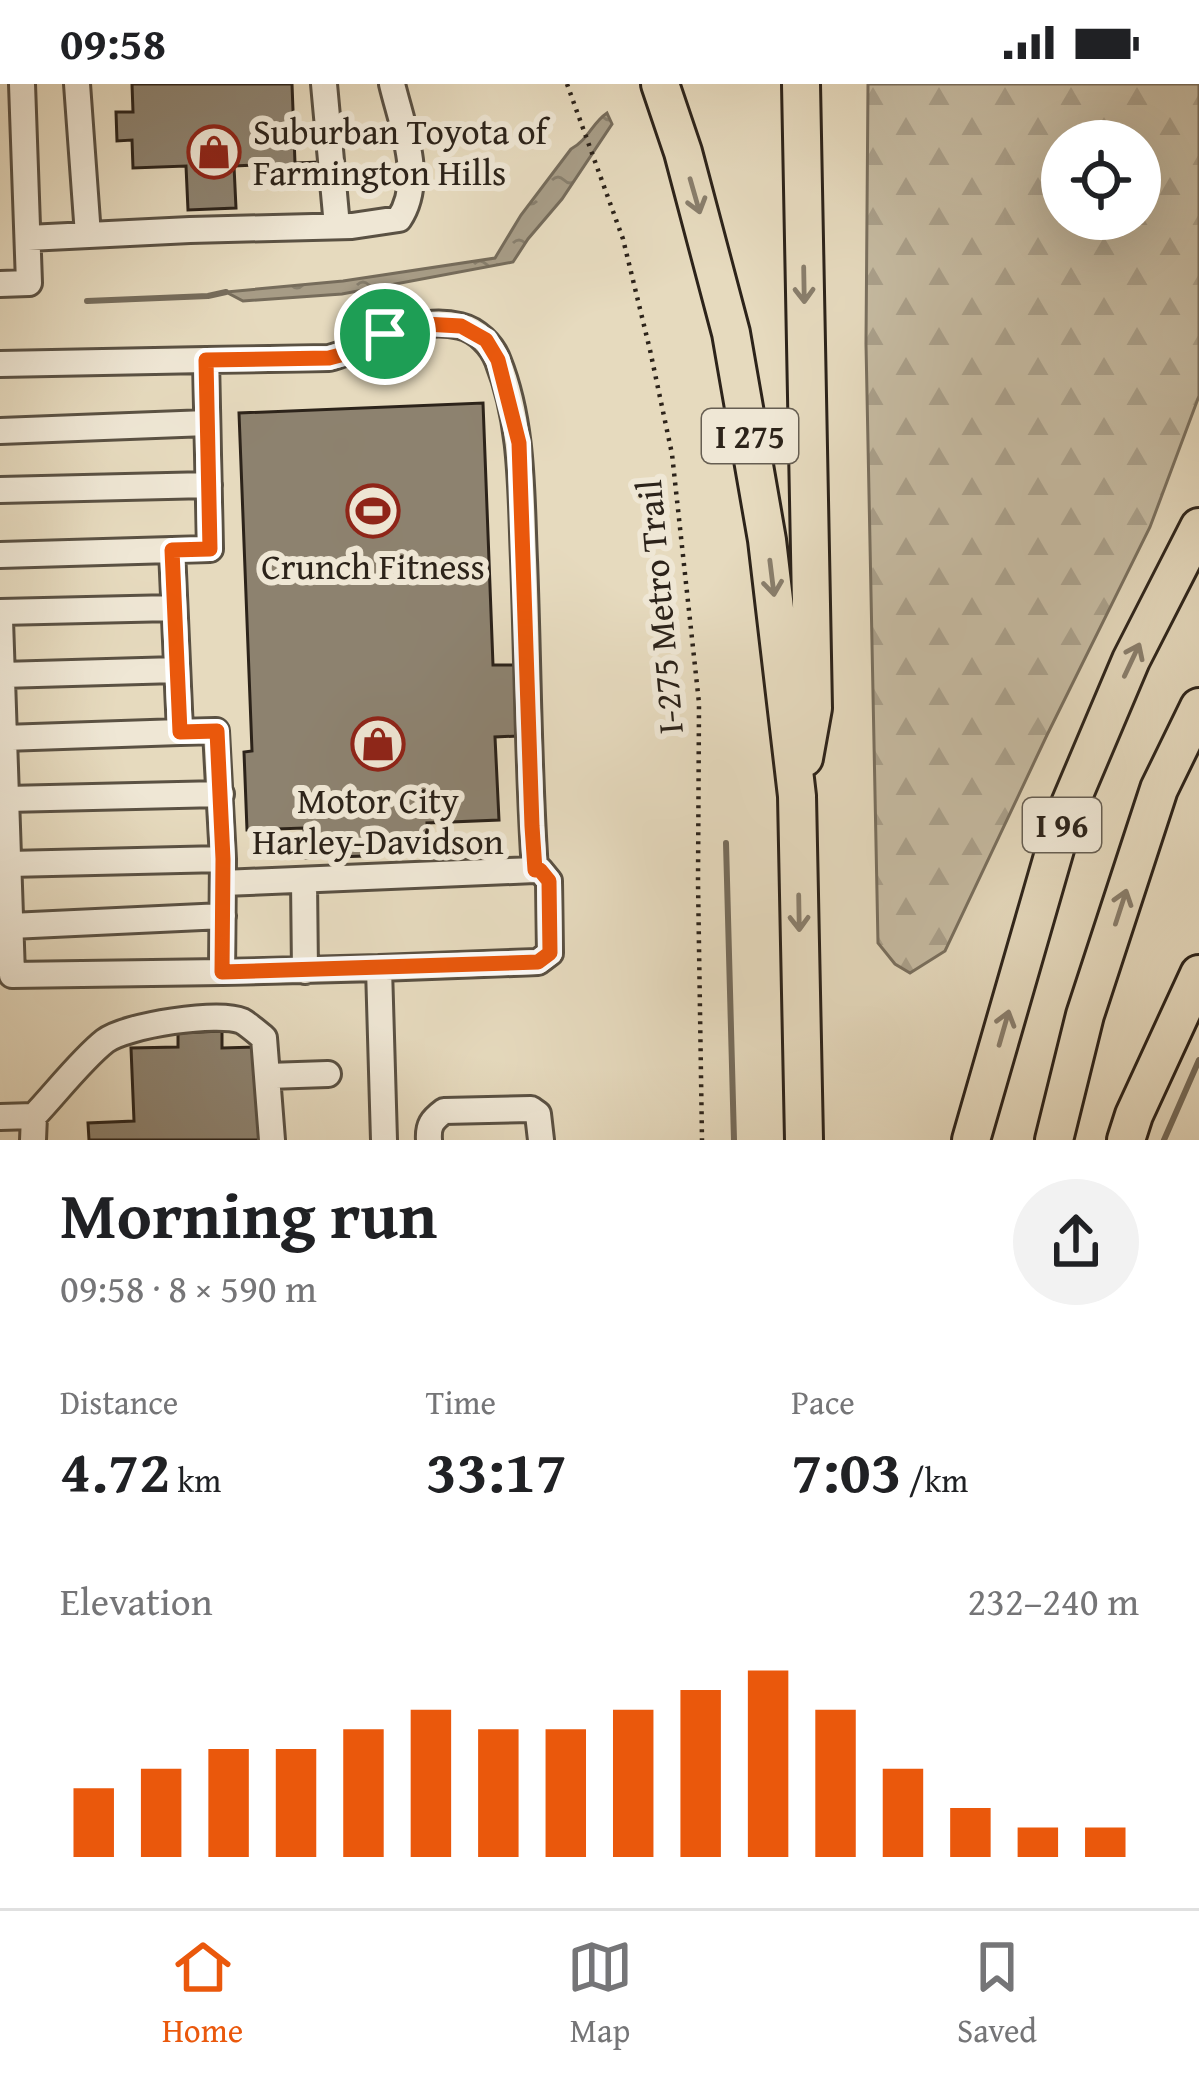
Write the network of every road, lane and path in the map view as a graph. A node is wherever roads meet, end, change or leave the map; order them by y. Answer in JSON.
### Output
{"nodes":[{"id":1,"x":22,"y":84,"type":"edge"},
{"id":2,"x":77,"y":84,"type":"edge"},
{"id":3,"x":324,"y":84,"type":"edge"},
{"id":4,"x":392,"y":84,"type":"edge"},
{"id":5,"x":567,"y":84,"type":"edge"},
{"id":6,"x":660,"y":84,"type":"edge"},
{"id":7,"x":800,"y":84,"type":"edge"},
{"id":8,"x":337,"y":226,"type":"junction"},
{"id":9,"x":88,"y":235,"type":"junction"},
{"id":10,"x":28,"y":238,"type":"junction"},
{"id":11,"x":0,"y":284,"type":"edge"},
{"id":12,"x":206,"y":360,"type":"junction"},
{"id":13,"x":0,"y":364,"type":"edge"},
{"id":14,"x":207,"y":422,"type":"junction"},
{"id":15,"x":0,"y":431,"type":"edge"},
{"id":16,"x":209,"y":485,"type":"junction"},
{"id":17,"x":0,"y":490,"type":"edge"},
{"id":18,"x":1199,"y":526,"type":"edge"},
{"id":19,"x":172,"y":550,"type":"junction"},
{"id":20,"x":0,"y":555,"type":"edge"},
{"id":21,"x":174,"y":608,"type":"junction"},
{"id":22,"x":0,"y":616,"type":"edge"},
{"id":23,"x":177,"y":670,"type":"junction"},
{"id":24,"x":2,"y":675,"type":"edge"},
{"id":25,"x":1199,"y":707,"type":"edge"},
{"id":26,"x":180,"y":732,"type":"junction"},
{"id":27,"x":4,"y":738,"type":"junction"},
{"id":28,"x":220,"y":794,"type":"junction"},
{"id":29,"x":797,"y":796,"type":"junction"},
{"id":30,"x":7,"y":799,"type":"junction"},
{"id":31,"x":9,"y":864,"type":"junction"},
{"id":32,"x":535,"y":870,"type":"junction"},
{"id":33,"x":223,"y":871,"type":"junction"},
{"id":34,"x":304,"y":881,"type":"junction"},
{"id":35,"x":223,"y":916,"type":"junction"},
{"id":36,"x":11,"y":926,"type":"junction"},
{"id":37,"x":380,"y":968,"type":"junction"},
{"id":38,"x":305,"y":971,"type":"junction"},
{"id":39,"x":222,"y":972,"type":"junction"},
{"id":40,"x":1199,"y":974,"type":"edge"},
{"id":41,"x":6,"y":976,"type":"edge"},
{"id":42,"x":328,"y":1074,"type":"dead end"},
{"id":43,"x":268,"y":1076,"type":"junction"},
{"id":44,"x":0,"y":1117,"type":"edge"},
{"id":45,"x":33,"y":1128,"type":"edge"},
{"id":46,"x":272,"y":1140,"type":"edge"},
{"id":47,"x":384,"y":1140,"type":"edge"},
{"id":48,"x":429,"y":1140,"type":"edge"},
{"id":49,"x":541,"y":1140,"type":"edge"},
{"id":50,"x":702,"y":1140,"type":"edge"},
{"id":51,"x":804,"y":1140,"type":"edge"},
{"id":52,"x":971,"y":1140,"type":"edge"},
{"id":53,"x":1054,"y":1140,"type":"edge"},
{"id":54,"x":1126,"y":1140,"type":"edge"}],
"edges":[{"from":1,"to":10,"type":"lane"},
{"from":2,"to":9,"type":"lane"},
{"from":3,"to":8,"type":"lane"},
{"from":4,"to":8,"type":"lane"},
{"from":5,"to":50,"type":"path","name":"I-275 Metro Trail"},
{"from":6,"to":29,"type":"highway","number":"I 275","one_way":true},
{"from":7,"to":29,"type":"highway","one_way":true},
{"from":8,"to":9,"type":"lane"},
{"from":9,"to":10,"type":"lane"},
{"from":10,"to":11,"type":"lane"},
{"from":12,"to":13,"type":"lane"},
{"from":12,"to":14,"type":"lane"},
{"from":12,"to":32,"type":"lane"},
{"from":14,"to":15,"type":"lane"},
{"from":14,"to":16,"type":"lane"},
{"from":16,"to":17,"type":"lane"},
{"from":16,"to":19,"type":"lane"},
{"from":52,"to":18,"type":"highway","number":"I 96","one_way":true},
{"from":19,"to":20,"type":"lane"},
{"from":19,"to":21,"type":"lane"},
{"from":21,"to":22,"type":"lane"},
{"from":21,"to":23,"type":"lane"},
{"from":22,"to":24,"type":"lane"},
{"from":23,"to":24,"type":"lane"},
{"from":23,"to":26,"type":"lane"},
{"from":24,"to":27,"type":"lane"},
{"from":53,"to":25,"type":"highway","one_way":true},
{"from":26,"to":27,"type":"lane"},
{"from":26,"to":28,"type":"lane"},
{"from":27,"to":30,"type":"lane"},
{"from":28,"to":30,"type":"lane"},
{"from":28,"to":33,"type":"lane"},
{"from":29,"to":51,"type":"highway","number":"I 275","one_way":true},
{"from":30,"to":31,"type":"lane"},
{"from":31,"to":33,"type":"lane"},
{"from":31,"to":36,"type":"lane"},
{"from":32,"to":34,"type":"lane"},
{"from":32,"to":37,"type":"lane"},
{"from":33,"to":34,"type":"lane"},
{"from":33,"to":35,"type":"lane"},
{"from":34,"to":38,"type":"lane"},
{"from":35,"to":36,"type":"lane"},
{"from":35,"to":39,"type":"lane"},
{"from":36,"to":41,"type":"lane"},
{"from":37,"to":38,"type":"lane"},
{"from":37,"to":47,"type":"lane"},
{"from":38,"to":39,"type":"lane"},
{"from":39,"to":41,"type":"lane"},
{"from":40,"to":54,"type":"highway"},
{"from":42,"to":43,"type":"lane"},
{"from":43,"to":45,"type":"lane"},
{"from":43,"to":46,"type":"lane"},
{"from":44,"to":45,"type":"lane"},
{"from":48,"to":49,"type":"lane"}]}
